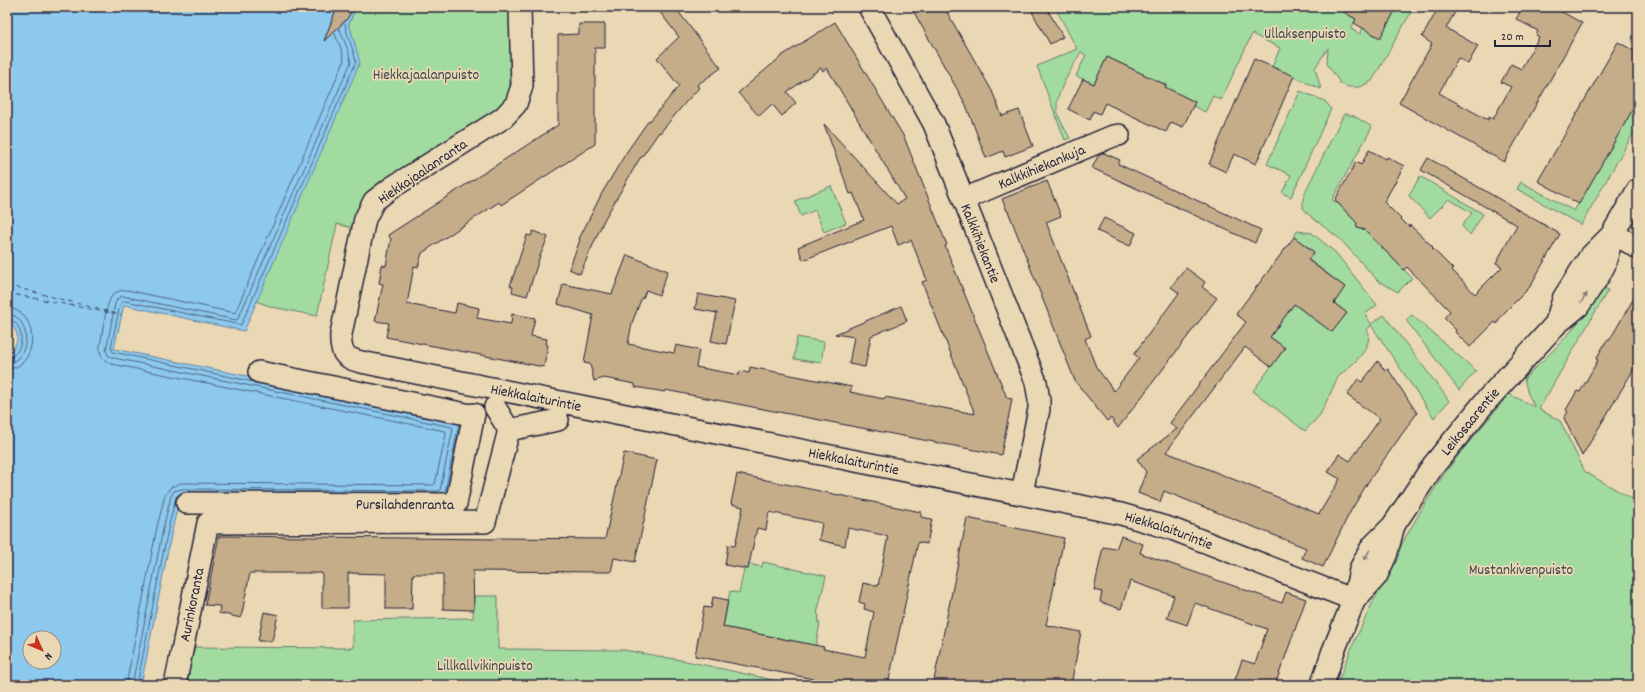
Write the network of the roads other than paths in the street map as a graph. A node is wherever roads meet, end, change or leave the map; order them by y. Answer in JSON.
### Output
{"nodes":[{"id":1,"x":520,"y":7,"type":"edge"},
{"id":2,"x":869,"y":7,"type":"edge"},
{"id":3,"x":1119,"y":136,"type":"dead end"},
{"id":4,"x":1638,"y":190,"type":"edge"},
{"id":5,"x":964,"y":199,"type":"junction"},
{"id":6,"x":1613,"y":233,"type":"junction"},
{"id":7,"x":1638,"y":248,"type":"edge"},
{"id":8,"x":344,"y":354,"type":"joint"},
{"id":9,"x":259,"y":372,"type":"dead end"},
{"id":10,"x":495,"y":407,"type":"dead end"},
{"id":11,"x":558,"y":420,"type":"dead end"},
{"id":12,"x":509,"y":430,"type":"junction"},
{"id":13,"x":1022,"y":493,"type":"junction"},
{"id":14,"x":187,"y":503,"type":"dead end"},
{"id":15,"x":208,"y":524,"type":"joint"},
{"id":16,"x":1354,"y":600,"type":"junction"},
{"id":17,"x":175,"y":685,"type":"edge"},
{"id":18,"x":1322,"y":685,"type":"edge"}],
"edges":[{"from":1,"to":8,"type":"street","name":"Hiekkajaalanranta"},
{"from":2,"to":5,"type":"street","name":"Kalkkihiekantie"},
{"from":3,"to":5,"type":"street","name":"Kalkkihiekankuja"},
{"from":4,"to":6,"type":"street","name":"Leikosaarentie"},
{"from":5,"to":13,"type":"street","name":"Kalkkihiekantie"},
{"from":6,"to":7,"type":"street"},
{"from":6,"to":16,"type":"street","name":"Leikosaarentie"},
{"from":8,"to":13,"type":"street","name":"Hiekkalaiturintie"},
{"from":9,"to":14,"type":"street","name":"Pursilahdenranta"},
{"from":10,"to":12,"type":"street"},
{"from":11,"to":12,"type":"street"},
{"from":12,"to":15,"type":"street","name":"Pursilahdenranta"},
{"from":13,"to":16,"type":"street","name":"Hiekkalaiturintie"},
{"from":15,"to":17,"type":"street","name":"Aurinkoranta"},
{"from":16,"to":18,"type":"street","name":"Leikosaarentie"}]}
